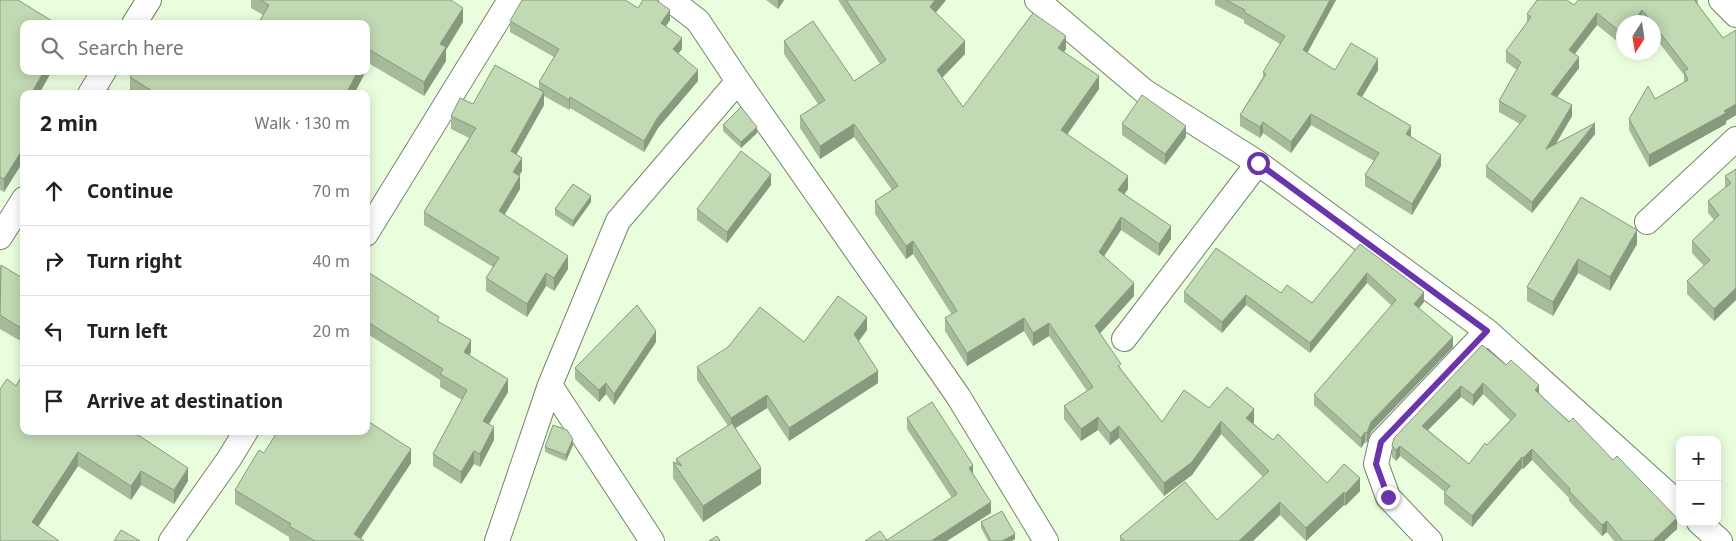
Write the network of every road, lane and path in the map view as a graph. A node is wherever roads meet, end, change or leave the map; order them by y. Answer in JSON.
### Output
{"nodes":[{"id":1,"x":149,"y":0,"type":"edge"},
{"id":2,"x":510,"y":0,"type":"edge"},
{"id":3,"x":671,"y":0,"type":"edge"},
{"id":4,"x":1037,"y":0,"type":"edge"},
{"id":5,"x":1722,"y":0,"type":"edge"},
{"id":6,"x":1736,"y":15,"type":"edge"},
{"id":7,"x":136,"y":20,"type":"edge"},
{"id":8,"x":102,"y":75,"type":"edge"},
{"id":9,"x":738,"y":82,"type":"junction"},
{"id":10,"x":92,"y":90,"type":"edge"},
{"id":11,"x":1736,"y":139,"type":"edge"},
{"id":12,"x":1258,"y":163,"type":"junction"},
{"id":13,"x":20,"y":205,"type":"edge"},
{"id":14,"x":1647,"y":222,"type":"dead end"},
{"id":15,"x":370,"y":228,"type":"edge"},
{"id":16,"x":0,"y":237,"type":"edge"},
{"id":17,"x":1487,"y":331,"type":"junction"},
{"id":18,"x":1124,"y":339,"type":"dead end"},
{"id":19,"x":550,"y":385,"type":"junction"},
{"id":20,"x":244,"y":435,"type":"edge"},
{"id":21,"x":1676,"y":501,"type":"edge"},
{"id":22,"x":1703,"y":526,"type":"edge"},
{"id":23,"x":171,"y":541,"type":"edge"},
{"id":24,"x":497,"y":541,"type":"edge"},
{"id":25,"x":652,"y":541,"type":"edge"},
{"id":26,"x":1046,"y":541,"type":"edge"},
{"id":27,"x":1430,"y":541,"type":"edge"},
{"id":28,"x":1720,"y":541,"type":"edge"}],
"edges":[{"from":1,"to":7,"type":"street"},
{"from":2,"to":15,"type":"street"},
{"from":3,"to":9,"type":"street"},
{"from":4,"to":12,"type":"street"},
{"from":5,"to":6,"type":"street"},
{"from":8,"to":10,"type":"street"},
{"from":9,"to":19,"type":"street"},
{"from":9,"to":26,"type":"street"},
{"from":11,"to":14,"type":"street"},
{"from":12,"to":17,"type":"street"},
{"from":12,"to":18,"type":"street"},
{"from":13,"to":16,"type":"street"},
{"from":17,"to":21,"type":"street"},
{"from":17,"to":27,"type":"street"},
{"from":19,"to":24,"type":"street"},
{"from":19,"to":25,"type":"street"},
{"from":20,"to":23,"type":"street"},
{"from":22,"to":28,"type":"street"}]}
